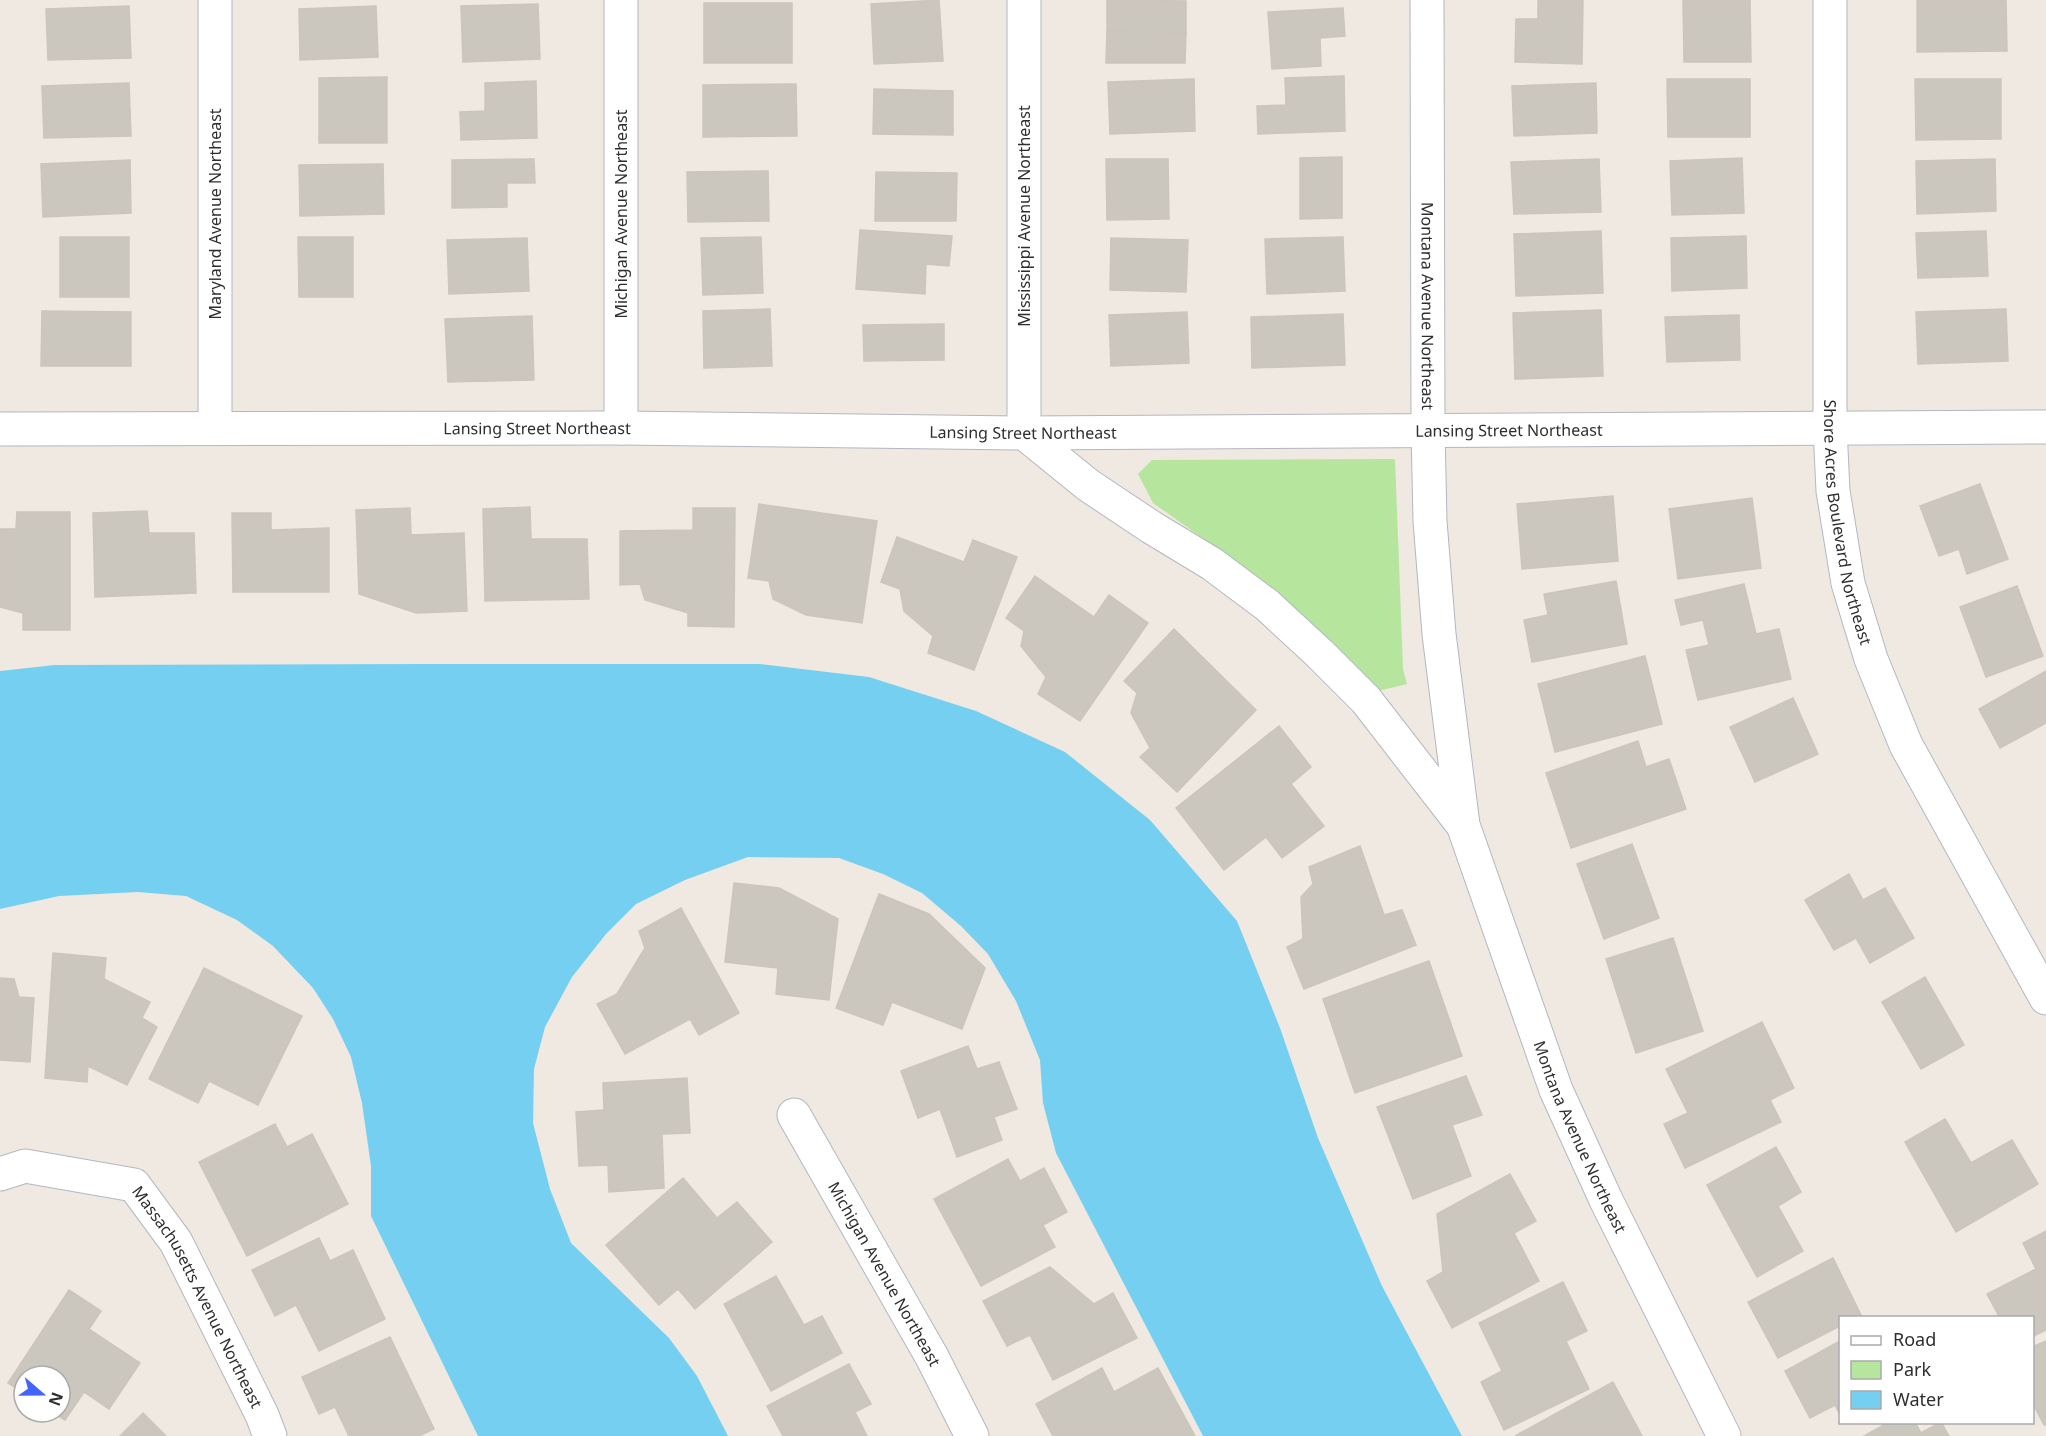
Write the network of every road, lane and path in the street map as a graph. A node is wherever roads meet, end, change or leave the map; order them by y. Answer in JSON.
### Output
{"nodes":[{"id":1,"x":215,"y":0,"type":"edge"},
{"id":2,"x":621,"y":0,"type":"edge"},
{"id":3,"x":1024,"y":0,"type":"edge"},
{"id":4,"x":1427,"y":0,"type":"edge"},
{"id":5,"x":1830,"y":0,"type":"edge"},
{"id":6,"x":215,"y":428,"type":"junction"},
{"id":7,"x":621,"y":428,"type":"junction"},
{"id":8,"x":1830,"y":428,"type":"junction"},
{"id":9,"x":2046,"y":428,"type":"edge"},
{"id":10,"x":0,"y":429,"type":"edge"},
{"id":11,"x":1428,"y":430,"type":"junction"},
{"id":12,"x":1024,"y":433,"type":"junction"},
{"id":13,"x":1463,"y":825,"type":"junction"},
{"id":14,"x":2046,"y":998,"type":"edge"},
{"id":15,"x":794,"y":1115,"type":"dead end"},
{"id":16,"x":0,"y":1174,"type":"edge"},
{"id":17,"x":270,"y":1436,"type":"edge"},
{"id":18,"x":972,"y":1436,"type":"edge"},
{"id":19,"x":1724,"y":1436,"type":"edge"}],
"edges":[{"from":1,"to":6,"type":"street","name":"Maryland Avenue Northeast"},
{"from":2,"to":7,"type":"street","name":"Michigan Avenue Northeast"},
{"from":3,"to":12,"type":"street","name":"Mississippi Avenue Northeast"},
{"from":4,"to":11,"type":"street","name":"Montana Avenue Northeast"},
{"from":5,"to":8,"type":"street","name":"Shore Acres Boulevard Northeast"},
{"from":6,"to":7,"type":"street","name":"Lansing Street Northeast"},
{"from":6,"to":10,"type":"street","name":"Lansing Street Northeast"},
{"from":7,"to":12,"type":"street","name":"Lansing Street Northeast"},
{"from":8,"to":9,"type":"street","name":"Lansing Street Northeast"},
{"from":8,"to":11,"type":"street","name":"Lansing Street Northeast"},
{"from":8,"to":14,"type":"street","name":"Shore Acres Boulevard Northeast"},
{"from":11,"to":12,"type":"street","name":"Lansing Street Northeast"},
{"from":11,"to":13,"type":"street","name":"Montana Avenue Northeast"},
{"from":12,"to":13,"type":"street","name":"Montana Avenue Northeast"},
{"from":13,"to":19,"type":"street","name":"Montana Avenue Northeast"},
{"from":15,"to":18,"type":"street","name":"Michigan Avenue Northeast"},
{"from":16,"to":17,"type":"street","name":"Massachusetts Avenue Northeast"}]}
